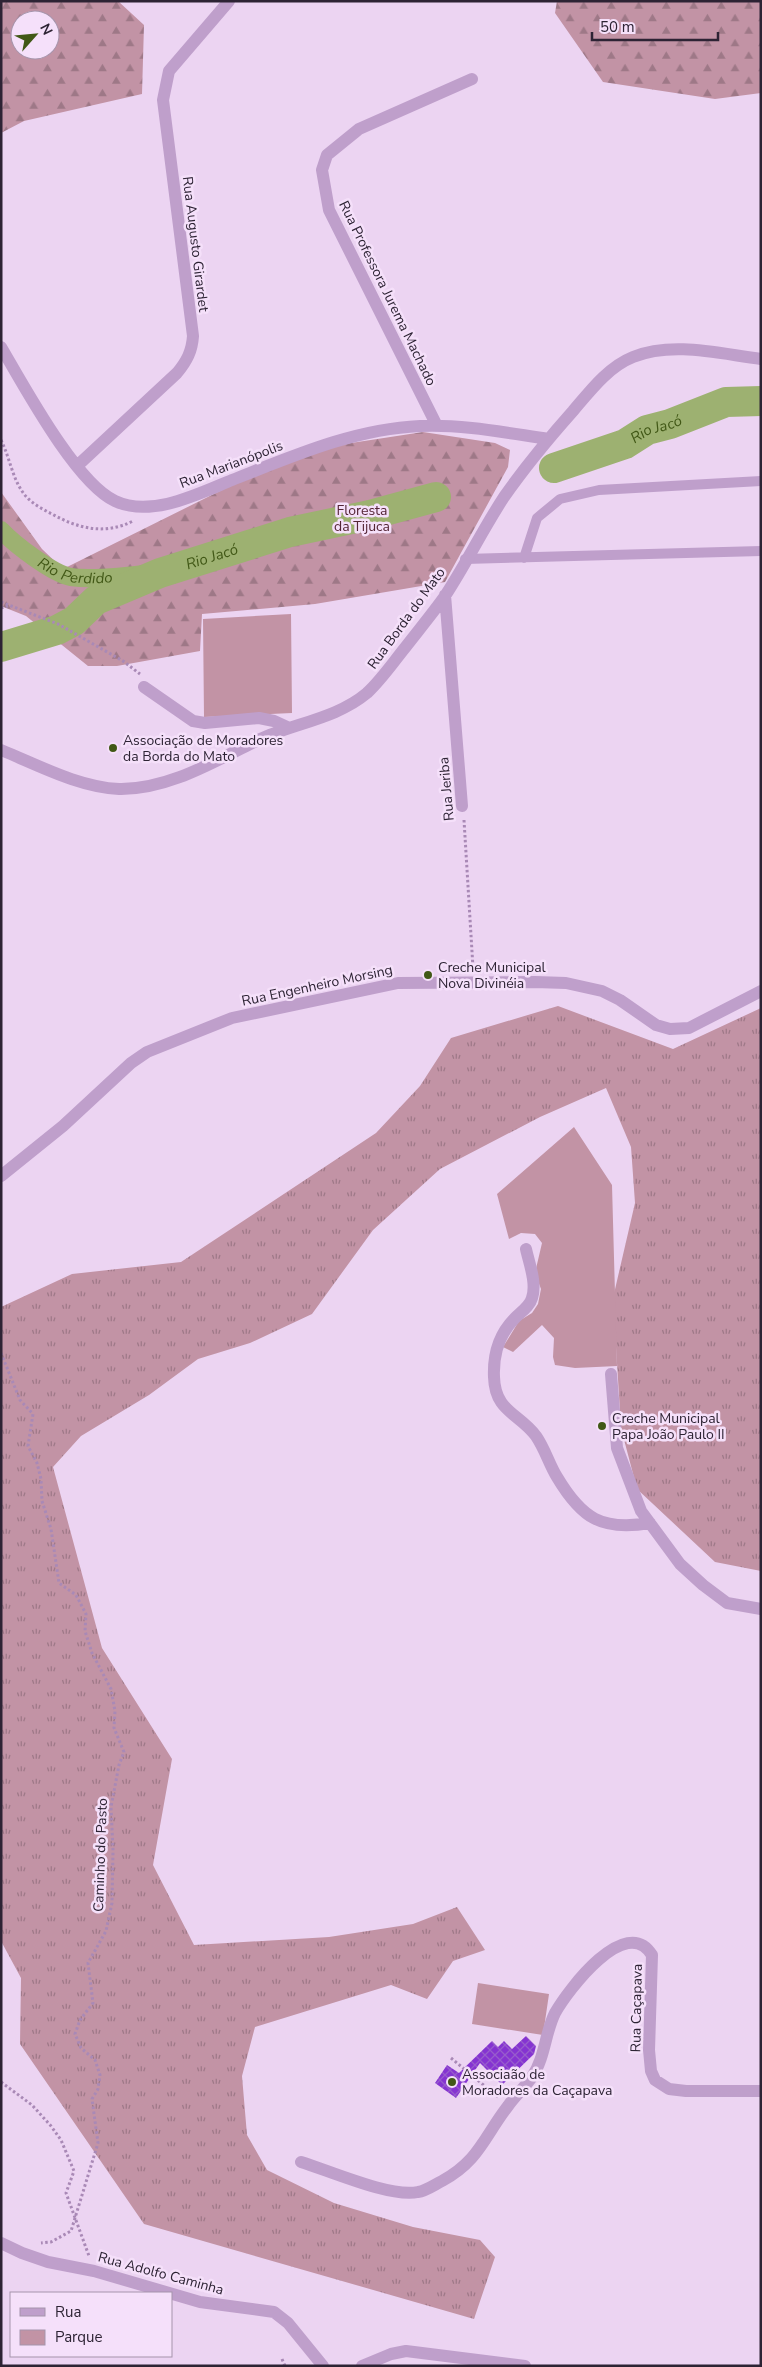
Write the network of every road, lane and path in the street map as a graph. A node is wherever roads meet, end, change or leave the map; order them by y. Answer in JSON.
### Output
{"nodes":[{"id":1,"x":228,"y":1,"type":"edge"},
{"id":2,"x":472,"y":80,"type":"dead end"},
{"id":3,"x":1,"y":347,"type":"edge"},
{"id":4,"x":761,"y":359,"type":"edge"},
{"id":5,"x":437,"y":426,"type":"junction"},
{"id":6,"x":549,"y":439,"type":"junction"},
{"id":7,"x":1,"y":440,"type":"edge"},
{"id":8,"x":77,"y":466,"type":"junction"},
{"id":9,"x":761,"y":481,"type":"edge"},
{"id":10,"x":153,"y":506,"type":"junction"},
{"id":11,"x":761,"y":551,"type":"edge"},
{"id":12,"x":524,"y":558,"type":"junction"},
{"id":13,"x":465,"y":560,"type":"junction"},
{"id":14,"x":445,"y":595,"type":"junction"},
{"id":15,"x":1,"y":602,"type":"edge"},
{"id":16,"x":9,"y":606,"type":"junction"},
{"id":17,"x":1,"y":608,"type":"edge"},
{"id":18,"x":144,"y":687,"type":"joint"},
{"id":19,"x":287,"y":727,"type":"junction"},
{"id":20,"x":1,"y":750,"type":"edge"},
{"id":21,"x":462,"y":806,"type":"joint"},
{"id":22,"x":474,"y":981,"type":"junction"},
{"id":23,"x":761,"y":991,"type":"edge"},
{"id":24,"x":1,"y":1176,"type":"edge"},
{"id":25,"x":526,"y":1249,"type":"dead end"},
{"id":26,"x":1,"y":1353,"type":"edge"},
{"id":27,"x":611,"y":1374,"type":"dead end"},
{"id":28,"x":650,"y":1523,"type":"junction"},
{"id":29,"x":761,"y":1608,"type":"edge"},
{"id":30,"x":451,"y":2058,"type":"dead end"},
{"id":31,"x":1,"y":2082,"type":"edge"},
{"id":32,"x":761,"y":2091,"type":"edge"},
{"id":33,"x":508,"y":2106,"type":"junction"},
{"id":34,"x":301,"y":2162,"type":"dead end"},
{"id":35,"x":76,"y":2216,"type":"junction"},
{"id":36,"x":1,"y":2243,"type":"edge"},
{"id":37,"x":36,"y":2243,"type":"dead end"},
{"id":38,"x":94,"y":2271,"type":"junction"},
{"id":39,"x":166,"y":2292,"type":"edge"},
{"id":40,"x":172,"y":2294,"type":"edge"},
{"id":41,"x":282,"y":2359,"type":"dead end"},
{"id":42,"x":285,"y":2366,"type":"edge"},
{"id":43,"x":323,"y":2366,"type":"edge"},
{"id":44,"x":362,"y":2366,"type":"edge"},
{"id":45,"x":525,"y":2366,"type":"edge"}],
"edges":[{"from":1,"to":8,"type":"street","name":"Rua Augusto Girardet"},
{"from":2,"to":5,"type":"street","name":"Rua Professora Jurema Machado"},
{"from":3,"to":8,"type":"street","name":"Rua Marianópolis"},
{"from":4,"to":6,"type":"street","name":"Rua Borda do Mato"},
{"from":5,"to":6,"type":"street","name":"Rua Marianópolis"},
{"from":5,"to":10,"type":"street","name":"Rua Marianópolis"},
{"from":6,"to":13,"type":"street","name":"Rua Borda do Mato"},
{"from":7,"to":10,"type":"path"},
{"from":8,"to":10,"type":"street","name":"Rua Marianópolis"},
{"from":9,"to":12,"type":"lane"},
{"from":11,"to":12,"type":"lane"},
{"from":12,"to":13,"type":"lane"},
{"from":13,"to":14,"type":"street","name":"Rua Borda do Mato"},
{"from":14,"to":19,"type":"street","name":"Rua Borda do Mato"},
{"from":14,"to":21,"type":"street","name":"Rua Jeriba"},
{"from":15,"to":16,"type":"path"},
{"from":16,"to":17,"type":"path"},
{"from":16,"to":18,"type":"path"},
{"from":18,"to":19,"type":"street"},
{"from":19,"to":20,"type":"street","name":"Rua Borda do Mato"},
{"from":21,"to":22,"type":"path","name":"Rua Jeriba"},
{"from":22,"to":23,"type":"street","name":"Rua Engenheiro Morsing"},
{"from":22,"to":24,"type":"street","name":"Rua Engenheiro Morsing"},
{"from":25,"to":28,"type":"street"},
{"from":26,"to":35,"type":"path","name":"Caminho do Pasto"},
{"from":27,"to":28,"type":"street"},
{"from":28,"to":29,"type":"street"},
{"from":30,"to":33,"type":"path"},
{"from":31,"to":35,"type":"path"},
{"from":32,"to":33,"type":"street","name":"Rua Caçapava"},
{"from":33,"to":34,"type":"street","name":"Rua Caçapava"},
{"from":35,"to":37,"type":"path"},
{"from":35,"to":38,"type":"path"},
{"from":36,"to":38,"type":"street","name":"Rua Adolfo Caminha"},
{"from":38,"to":39,"type":"street","name":"Rua Adolfo Caminha"},
{"from":40,"to":43,"type":"street","name":"Rua Adolfo Caminha"},
{"from":41,"to":42,"type":"path"},
{"from":44,"to":45,"type":"street"}]}
